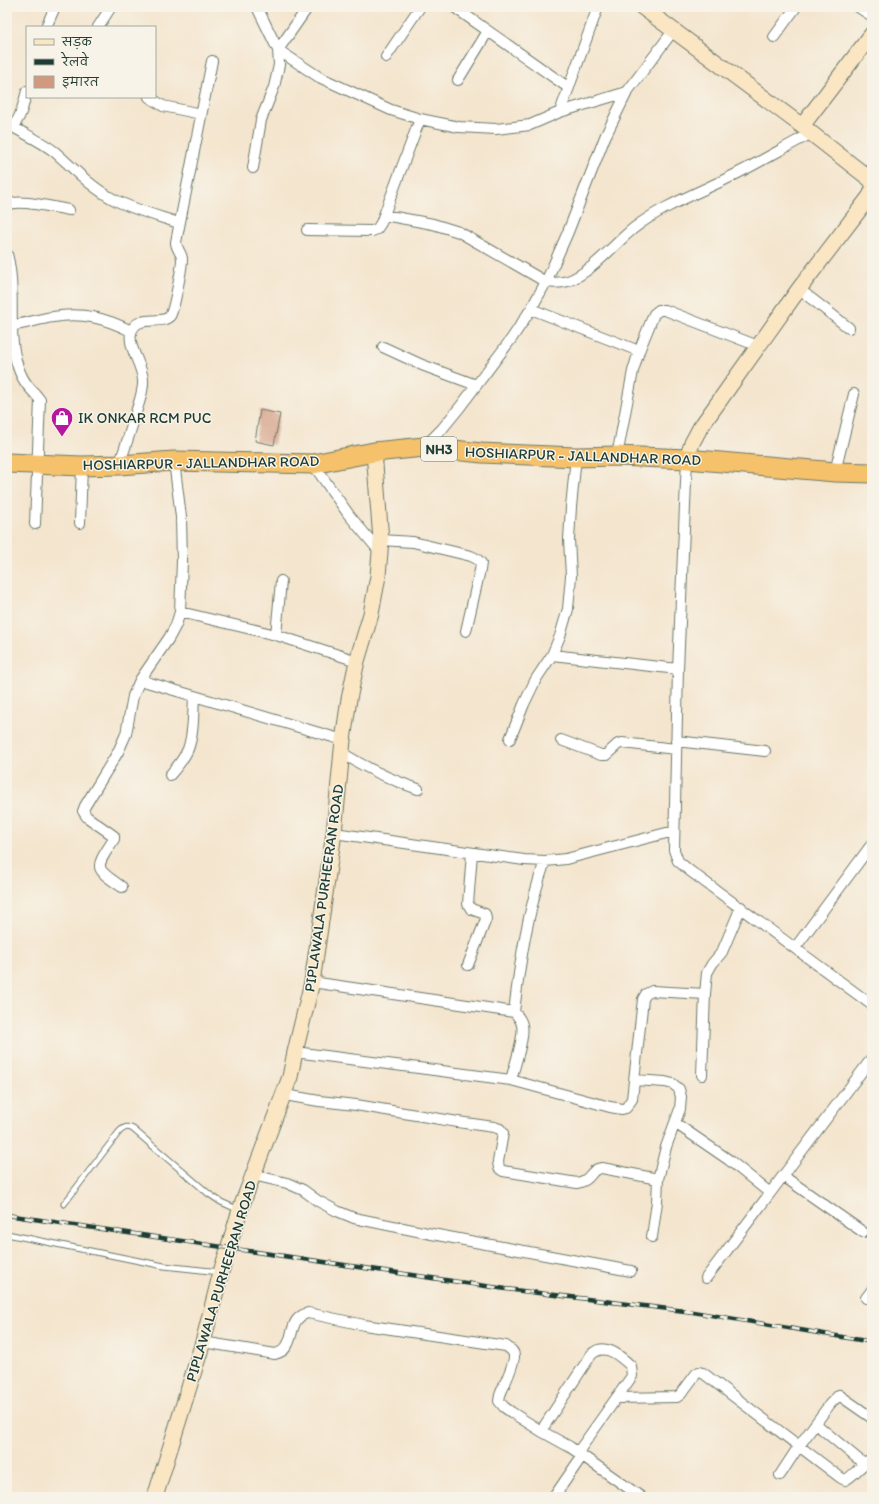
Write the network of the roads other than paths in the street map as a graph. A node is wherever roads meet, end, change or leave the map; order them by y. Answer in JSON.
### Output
{"nodes":[{"id":1,"x":55,"y":7,"type":"edge"},
{"id":2,"x":111,"y":7,"type":"edge"},
{"id":3,"x":257,"y":7,"type":"edge"},
{"id":4,"x":308,"y":7,"type":"edge"},
{"id":5,"x":420,"y":7,"type":"edge"},
{"id":6,"x":454,"y":7,"type":"edge"},
{"id":7,"x":598,"y":7,"type":"edge"},
{"id":8,"x":642,"y":7,"type":"edge"},
{"id":9,"x":796,"y":7,"type":"edge"},
{"id":10,"x":858,"y":7,"type":"edge"},
{"id":11,"x":872,"y":16,"type":"edge"},
{"id":12,"x":46,"y":26,"type":"edge"},
{"id":13,"x":99,"y":26,"type":"edge"},
{"id":14,"x":488,"y":31,"type":"junction"},
{"id":15,"x":673,"y":31,"type":"junction"},
{"id":16,"x":872,"y":34,"type":"edge"},
{"id":17,"x":774,"y":38,"type":"dead end"},
{"id":18,"x":278,"y":50,"type":"junction"},
{"id":19,"x":386,"y":57,"type":"dead end"},
{"id":20,"x":212,"y":61,"type":"dead end"},
{"id":21,"x":458,"y":80,"type":"dead end"},
{"id":22,"x":569,"y":88,"type":"junction"},
{"id":23,"x":627,"y":92,"type":"junction"},
{"id":24,"x":26,"y":94,"type":"edge"},
{"id":25,"x":151,"y":98,"type":"edge"},
{"id":26,"x":560,"y":112,"type":"junction"},
{"id":27,"x":201,"y":114,"type":"junction"},
{"id":28,"x":420,"y":119,"type":"junction"},
{"id":29,"x":10,"y":128,"type":"edge"},
{"id":30,"x":807,"y":130,"type":"junction"},
{"id":31,"x":252,"y":168,"type":"dead end"},
{"id":32,"x":872,"y":183,"type":"edge"},
{"id":33,"x":872,"y":192,"type":"edge"},
{"id":34,"x":7,"y":205,"type":"edge"},
{"id":35,"x":69,"y":210,"type":"dead end"},
{"id":36,"x":384,"y":215,"type":"junction"},
{"id":37,"x":179,"y":224,"type":"junction"},
{"id":38,"x":307,"y":230,"type":"dead end"},
{"id":39,"x":7,"y":254,"type":"edge"},
{"id":40,"x":546,"y":282,"type":"junction"},
{"id":41,"x":799,"y":289,"type":"junction"},
{"id":42,"x":531,"y":309,"type":"junction"},
{"id":43,"x":10,"y":326,"type":"edge"},
{"id":44,"x":849,"y":328,"type":"dead end"},
{"id":45,"x":131,"y":331,"type":"junction"},
{"id":46,"x":758,"y":346,"type":"junction"},
{"id":47,"x":383,"y":347,"type":"dead end"},
{"id":48,"x":639,"y":351,"type":"junction"},
{"id":49,"x":476,"y":385,"type":"junction"},
{"id":50,"x":854,"y":394,"type":"dead end"},
{"id":51,"x":424,"y":447,"type":"junction"},
{"id":52,"x":374,"y":452,"type":"junction"},
{"id":53,"x":576,"y":456,"type":"junction"},
{"id":54,"x":617,"y":456,"type":"junction"},
{"id":55,"x":687,"y":459,"type":"junction"},
{"id":56,"x":174,"y":461,"type":"junction"},
{"id":57,"x":7,"y":463,"type":"edge"},
{"id":58,"x":38,"y":464,"type":"junction"},
{"id":59,"x":313,"y":464,"type":"junction"},
{"id":60,"x":119,"y":465,"type":"junction"},
{"id":61,"x":82,"y":466,"type":"junction"},
{"id":62,"x":835,"y":472,"type":"junction"},
{"id":63,"x":872,"y":473,"type":"edge"},
{"id":64,"x":80,"y":523,"type":"dead end"},
{"id":65,"x":35,"y":524,"type":"dead end"},
{"id":66,"x":380,"y":546,"type":"junction"},
{"id":67,"x":281,"y":581,"type":"dead end"},
{"id":68,"x":180,"y":612,"type":"junction"},
{"id":69,"x":466,"y":631,"type":"dead end"},
{"id":70,"x":276,"y":635,"type":"junction"},
{"id":71,"x":552,"y":655,"type":"junction"},
{"id":72,"x":357,"y":661,"type":"junction"},
{"id":73,"x":678,"y":669,"type":"junction"},
{"id":74,"x":140,"y":680,"type":"junction"},
{"id":75,"x":194,"y":696,"type":"junction"},
{"id":76,"x":510,"y":739,"type":"dead end"},
{"id":77,"x":561,"y":740,"type":"dead end"},
{"id":78,"x":676,"y":745,"type":"junction"},
{"id":79,"x":342,"y":747,"type":"junction"},
{"id":80,"x":765,"y":751,"type":"dead end"},
{"id":81,"x":170,"y":775,"type":"dead end"},
{"id":82,"x":418,"y":789,"type":"dead end"},
{"id":83,"x":674,"y":831,"type":"junction"},
{"id":84,"x":334,"y":833,"type":"junction"},
{"id":85,"x":872,"y":844,"type":"edge"},
{"id":86,"x":472,"y":853,"type":"junction"},
{"id":87,"x":545,"y":862,"type":"junction"},
{"id":88,"x":122,"y":887,"type":"dead end"},
{"id":89,"x":741,"y":907,"type":"junction"},
{"id":90,"x":795,"y":948,"type":"junction"},
{"id":91,"x":468,"y":965,"type":"dead end"},
{"id":92,"x":312,"y":982,"type":"junction"},
{"id":93,"x":705,"y":994,"type":"junction"},
{"id":94,"x":872,"y":1005,"type":"edge"},
{"id":95,"x":514,"y":1012,"type":"junction"},
{"id":96,"x":295,"y":1052,"type":"junction"},
{"id":97,"x":872,"y":1058,"type":"edge"},
{"id":98,"x":702,"y":1075,"type":"dead end"},
{"id":99,"x":511,"y":1080,"type":"junction"},
{"id":100,"x":635,"y":1080,"type":"junction"},
{"id":101,"x":284,"y":1095,"type":"junction"},
{"id":102,"x":675,"y":1123,"type":"junction"},
{"id":103,"x":253,"y":1175,"type":"junction"},
{"id":104,"x":783,"y":1176,"type":"junction"},
{"id":105,"x":658,"y":1179,"type":"junction"},
{"id":106,"x":770,"y":1193,"type":"junction"},
{"id":107,"x":64,"y":1204,"type":"dead end"},
{"id":108,"x":240,"y":1210,"type":"junction"},
{"id":109,"x":863,"y":1232,"type":"dead end"},
{"id":110,"x":7,"y":1234,"type":"edge"},
{"id":111,"x":652,"y":1237,"type":"dead end"},
{"id":112,"x":631,"y":1270,"type":"dead end"},
{"id":113,"x":221,"y":1272,"type":"junction"},
{"id":114,"x":706,"y":1278,"type":"dead end"},
{"id":115,"x":203,"y":1342,"type":"junction"},
{"id":116,"x":617,"y":1398,"type":"junction"},
{"id":117,"x":872,"y":1418,"type":"edge"},
{"id":118,"x":816,"y":1424,"type":"junction"},
{"id":119,"x":541,"y":1431,"type":"junction"},
{"id":120,"x":799,"y":1446,"type":"junction"},
{"id":121,"x":580,"y":1454,"type":"junction"},
{"id":122,"x":868,"y":1463,"type":"edge"},
{"id":123,"x":780,"y":1475,"type":"dead end"},
{"id":124,"x":628,"y":1494,"type":"edge"},
{"id":125,"x":155,"y":1497,"type":"edge"},
{"id":126,"x":554,"y":1497,"type":"edge"},
{"id":127,"x":641,"y":1497,"type":"edge"}],
"edges":[{"from":1,"to":12,"type":"street"},
{"from":2,"to":13,"type":"street"},
{"from":3,"to":18,"type":"street"},
{"from":4,"to":18,"type":"street"},
{"from":5,"to":19,"type":"street"},
{"from":6,"to":14,"type":"street"},
{"from":7,"to":22,"type":"street"},
{"from":8,"to":15,"type":"street"},
{"from":9,"to":17,"type":"street"},
{"from":10,"to":11,"type":"street"},
{"from":14,"to":21,"type":"street"},
{"from":14,"to":22,"type":"street"},
{"from":15,"to":23,"type":"street"},
{"from":15,"to":30,"type":"street"},
{"from":16,"to":30,"type":"street"},
{"from":18,"to":28,"type":"street"},
{"from":18,"to":31,"type":"street"},
{"from":20,"to":27,"type":"street"},
{"from":22,"to":26,"type":"street"},
{"from":23,"to":26,"type":"street"},
{"from":23,"to":40,"type":"street"},
{"from":24,"to":29,"type":"street"},
{"from":25,"to":27,"type":"street"},
{"from":26,"to":28,"type":"street"},
{"from":27,"to":37,"type":"street"},
{"from":28,"to":36,"type":"street"},
{"from":29,"to":37,"type":"street"},
{"from":30,"to":32,"type":"street"},
{"from":30,"to":40,"type":"street"},
{"from":33,"to":41,"type":"street"},
{"from":34,"to":35,"type":"street"},
{"from":36,"to":38,"type":"street"},
{"from":36,"to":40,"type":"street"},
{"from":37,"to":45,"type":"street"},
{"from":39,"to":43,"type":"street"},
{"from":40,"to":42,"type":"street"},
{"from":41,"to":44,"type":"street"},
{"from":41,"to":46,"type":"street"},
{"from":42,"to":48,"type":"street"},
{"from":42,"to":49,"type":"street"},
{"from":43,"to":45,"type":"street"},
{"from":43,"to":58,"type":"street"},
{"from":45,"to":60,"type":"street"},
{"from":46,"to":48,"type":"street"},
{"from":46,"to":55,"type":"street"},
{"from":47,"to":49,"type":"street"},
{"from":48,"to":54,"type":"street"},
{"from":49,"to":51,"type":"street"},
{"from":50,"to":62,"type":"street"},
{"from":51,"to":52,"type":"highway","name":"HOSHIARPUR - JALLANDHAR ROAD","number":"NH3"},
{"from":51,"to":53,"type":"highway","name":"HOSHIARPUR - JALLANDHAR ROAD","number":"NH3"},
{"from":52,"to":59,"type":"highway","name":"HOSHIARPUR - JALLANDHAR ROAD","number":"NH3"},
{"from":52,"to":66,"type":"street","name":"PIPLAWALA PURHEERAN ROAD"},
{"from":53,"to":54,"type":"highway","name":"HOSHIARPUR - JALLANDHAR ROAD","number":"NH3"},
{"from":53,"to":71,"type":"street"},
{"from":54,"to":55,"type":"highway","name":"HOSHIARPUR - JALLANDHAR ROAD","number":"NH3"},
{"from":55,"to":62,"type":"highway","name":"HOSHIARPUR - JALLANDHAR ROAD","number":"NH3"},
{"from":55,"to":73,"type":"street"},
{"from":56,"to":59,"type":"highway","name":"HOSHIARPUR - JALLANDHAR ROAD","number":"NH3"},
{"from":56,"to":60,"type":"highway","name":"HOSHIARPUR - JALLANDHAR ROAD","number":"NH3"},
{"from":56,"to":68,"type":"street"},
{"from":57,"to":58,"type":"highway","name":"HOSHIARPUR - JALLANDHAR ROAD","number":"NH3"},
{"from":58,"to":61,"type":"highway","name":"HOSHIARPUR - JALLANDHAR ROAD","number":"NH3"},
{"from":58,"to":65,"type":"street"},
{"from":59,"to":66,"type":"street"},
{"from":60,"to":61,"type":"highway","name":"HOSHIARPUR - JALLANDHAR ROAD","number":"NH3"},
{"from":61,"to":64,"type":"street"},
{"from":62,"to":63,"type":"highway","name":"HOSHIARPUR - JALLANDHAR ROAD","number":"NH3"},
{"from":66,"to":69,"type":"street"},
{"from":66,"to":72,"type":"street","name":"PIPLAWALA PURHEERAN ROAD"},
{"from":67,"to":70,"type":"street"},
{"from":68,"to":70,"type":"street"},
{"from":68,"to":74,"type":"street"},
{"from":70,"to":72,"type":"street"},
{"from":71,"to":73,"type":"street"},
{"from":71,"to":76,"type":"street"},
{"from":72,"to":79,"type":"street","name":"PIPLAWALA PURHEERAN ROAD"},
{"from":73,"to":78,"type":"street"},
{"from":74,"to":75,"type":"street"},
{"from":74,"to":88,"type":"street"},
{"from":75,"to":79,"type":"street"},
{"from":75,"to":81,"type":"street"},
{"from":77,"to":78,"type":"street"},
{"from":78,"to":80,"type":"street"},
{"from":78,"to":83,"type":"street"},
{"from":79,"to":82,"type":"street"},
{"from":79,"to":84,"type":"street","name":"PIPLAWALA PURHEERAN ROAD"},
{"from":83,"to":87,"type":"street"},
{"from":83,"to":89,"type":"street"},
{"from":84,"to":86,"type":"street"},
{"from":84,"to":92,"type":"street","name":"PIPLAWALA PURHEERAN ROAD"},
{"from":85,"to":90,"type":"street"},
{"from":86,"to":87,"type":"street"},
{"from":86,"to":91,"type":"street"},
{"from":87,"to":95,"type":"street"},
{"from":89,"to":90,"type":"street"},
{"from":89,"to":93,"type":"street"},
{"from":90,"to":94,"type":"street"},
{"from":92,"to":95,"type":"street"},
{"from":92,"to":96,"type":"street","name":"PIPLAWALA PURHEERAN ROAD"},
{"from":93,"to":98,"type":"street"},
{"from":93,"to":100,"type":"street"},
{"from":95,"to":99,"type":"street"},
{"from":96,"to":99,"type":"street"},
{"from":96,"to":101,"type":"street","name":"PIPLAWALA PURHEERAN ROAD"},
{"from":97,"to":104,"type":"street"},
{"from":99,"to":100,"type":"street"},
{"from":100,"to":102,"type":"street"},
{"from":101,"to":103,"type":"street","name":"PIPLAWALA PURHEERAN ROAD"},
{"from":101,"to":105,"type":"street"},
{"from":102,"to":105,"type":"street"},
{"from":102,"to":106,"type":"street"},
{"from":103,"to":108,"type":"street","name":"PIPLAWALA PURHEERAN ROAD"},
{"from":103,"to":112,"type":"street"},
{"from":104,"to":106,"type":"street"},
{"from":104,"to":109,"type":"street"},
{"from":105,"to":111,"type":"street"},
{"from":106,"to":114,"type":"street"},
{"from":107,"to":108,"type":"lane"},
{"from":108,"to":113,"type":"street","name":"PIPLAWALA PURHEERAN ROAD"},
{"from":110,"to":113,"type":"lane"},
{"from":113,"to":115,"type":"street","name":"PIPLAWALA PURHEERAN ROAD"},
{"from":115,"to":119,"type":"street"},
{"from":115,"to":125,"type":"street","name":"PIPLAWALA PURHEERAN ROAD"},
{"from":116,"to":119,"type":"street"},
{"from":116,"to":120,"type":"street"},
{"from":116,"to":121,"type":"street"},
{"from":117,"to":118,"type":"street"},
{"from":118,"to":120,"type":"street"},
{"from":118,"to":122,"type":"street"},
{"from":119,"to":121,"type":"street"},
{"from":120,"to":122,"type":"street"},
{"from":120,"to":123,"type":"street"},
{"from":121,"to":124,"type":"street"},
{"from":121,"to":126,"type":"street"},
{"from":124,"to":127,"type":"street"}]}
